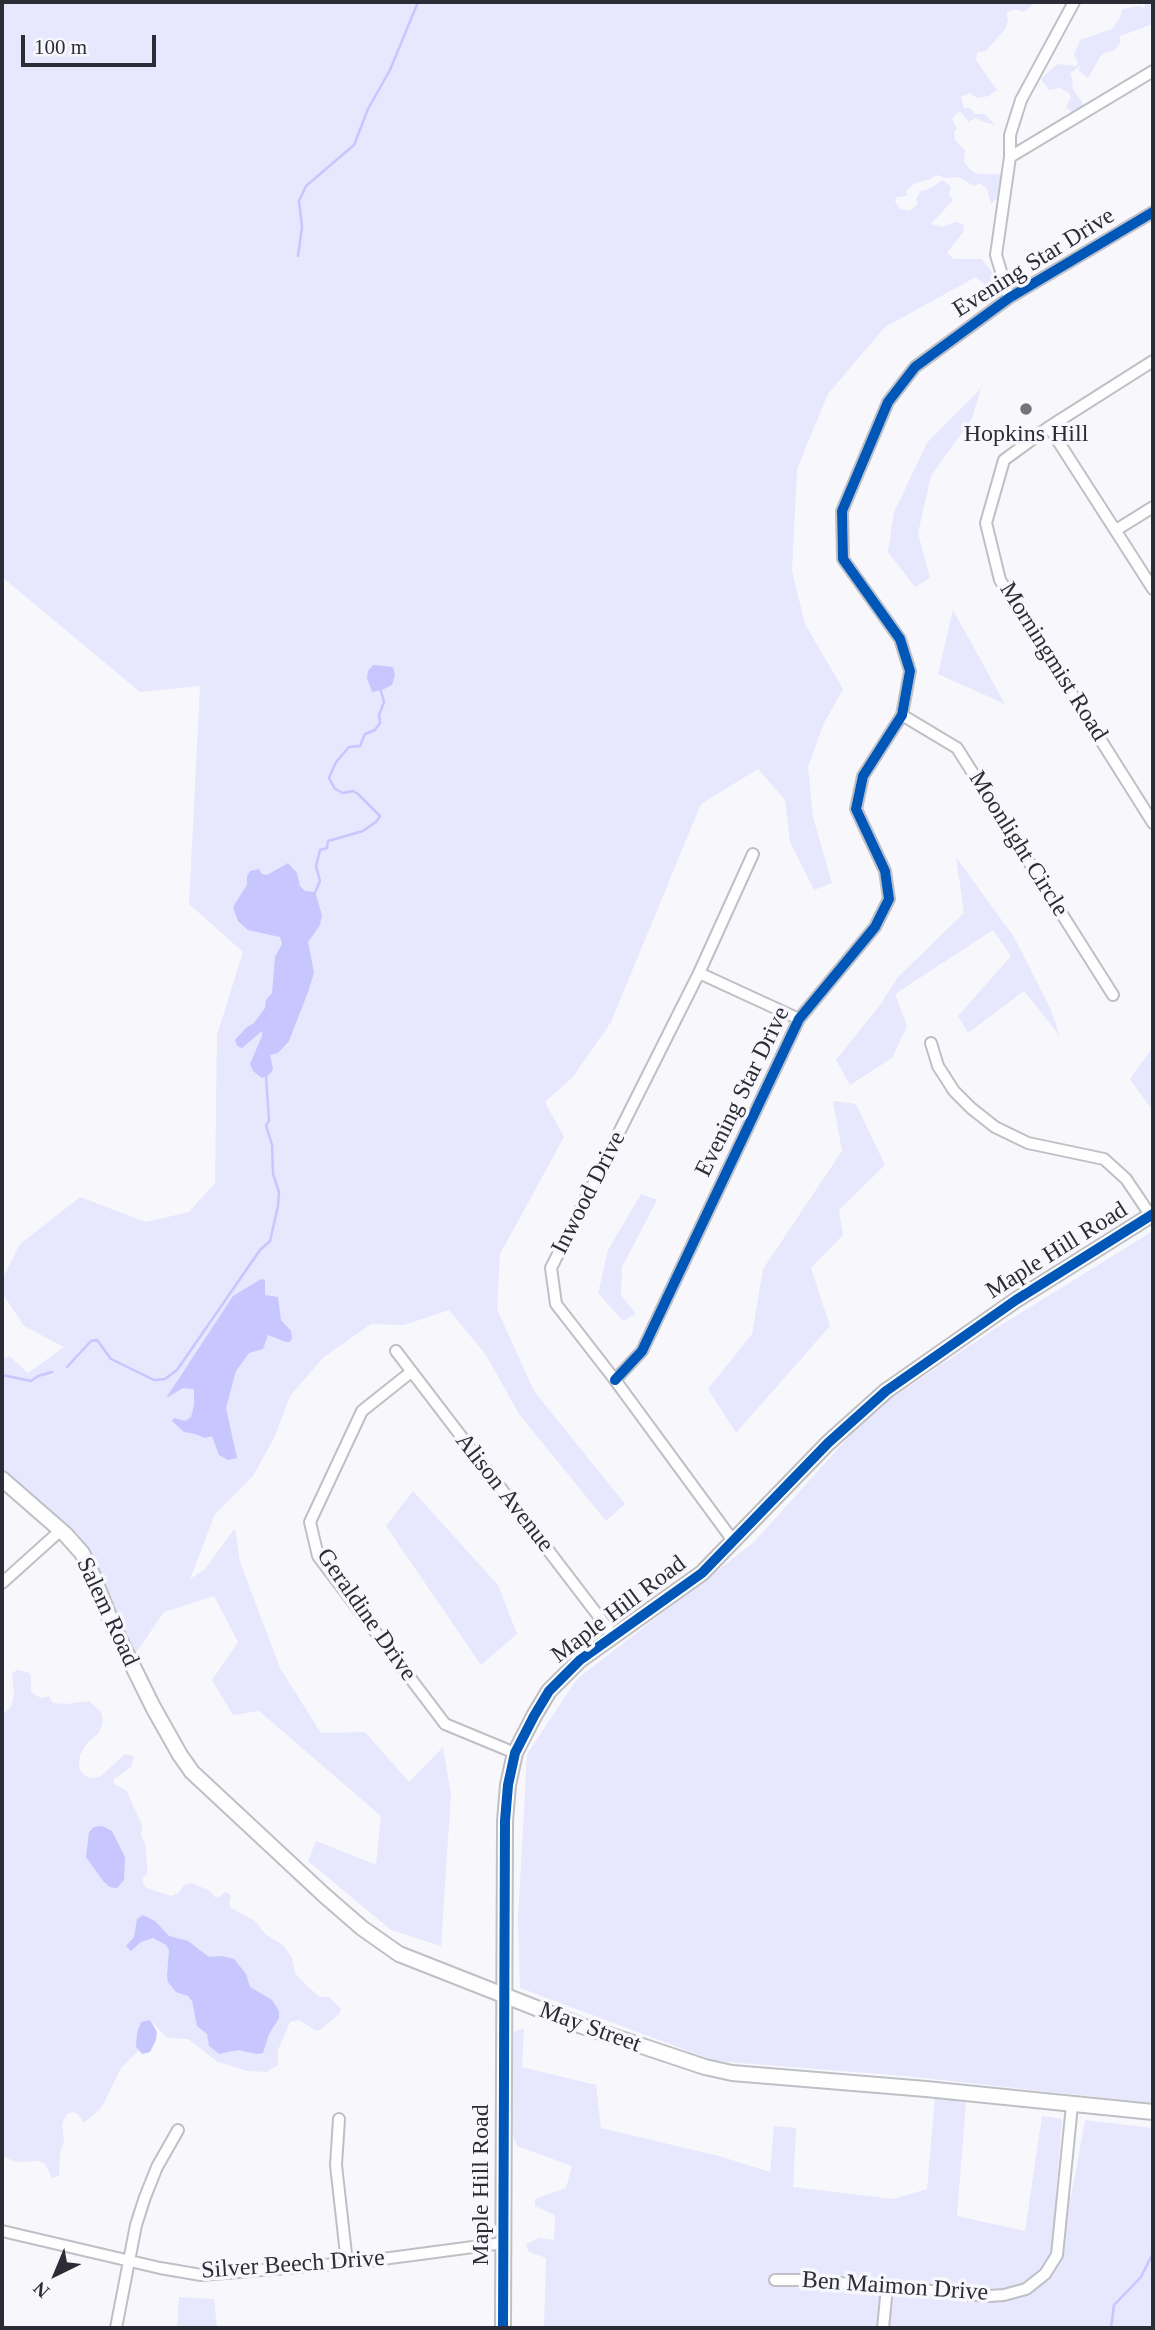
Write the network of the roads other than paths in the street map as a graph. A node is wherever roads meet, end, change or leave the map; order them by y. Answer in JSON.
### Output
{"nodes":[{"id":1,"x":1074,"y":2,"type":"edge"},
{"id":2,"x":1153,"y":71,"type":"edge"},
{"id":3,"x":1010,"y":157,"type":"junction"},
{"id":4,"x":1153,"y":212,"type":"edge"},
{"id":5,"x":1009,"y":298,"type":"junction"},
{"id":6,"x":1153,"y":361,"type":"edge"},
{"id":7,"x":1049,"y":427,"type":"junction"},
{"id":8,"x":1153,"y":507,"type":"edge"},
{"id":9,"x":1116,"y":530,"type":"junction"},
{"id":10,"x":1153,"y":589,"type":"edge"},
{"id":11,"x":902,"y":715,"type":"junction"},
{"id":12,"x":1153,"y":824,"type":"edge"},
{"id":13,"x":753,"y":855,"type":"dead end"},
{"id":14,"x":699,"y":973,"type":"junction"},
{"id":15,"x":1113,"y":995,"type":"dead end"},
{"id":16,"x":799,"y":1019,"type":"junction"},
{"id":17,"x":931,"y":1043,"type":"dead end"},
{"id":18,"x":1152,"y":1215,"type":"edge"},
{"id":19,"x":396,"y":1351,"type":"dead end"},
{"id":20,"x":411,"y":1372,"type":"junction"},
{"id":21,"x":615,"y":1380,"type":"junction"},
{"id":22,"x":2,"y":1479,"type":"edge"},
{"id":23,"x":61,"y":1530,"type":"junction"},
{"id":24,"x":734,"y":1542,"type":"junction"},
{"id":25,"x":2,"y":1583,"type":"edge"},
{"id":26,"x":613,"y":1635,"type":"junction"},
{"id":27,"x":146,"y":1693,"type":"joint"},
{"id":28,"x":515,"y":1753,"type":"junction"},
{"id":29,"x":504,"y":1995,"type":"junction"},
{"id":30,"x":1072,"y":2105,"type":"junction"},
{"id":31,"x":1153,"y":2112,"type":"edge"},
{"id":32,"x":339,"y":2119,"type":"dead end"},
{"id":33,"x":178,"y":2130,"type":"dead end"},
{"id":34,"x":2,"y":2231,"type":"edge"},
{"id":35,"x":503,"y":2243,"type":"junction"},
{"id":36,"x":129,"y":2260,"type":"junction"},
{"id":37,"x":347,"y":2263,"type":"junction"},
{"id":38,"x":775,"y":2280,"type":"dead end"},
{"id":39,"x":887,"y":2287,"type":"junction"},
{"id":40,"x":116,"y":2328,"type":"edge"},
{"id":41,"x":503,"y":2328,"type":"edge"},
{"id":42,"x":883,"y":2328,"type":"edge"}],
"edges":[{"from":1,"to":3,"type":"street"},
{"from":2,"to":3,"type":"street"},
{"from":3,"to":5,"type":"street"},
{"from":4,"to":5,"type":"street","name":"Evening Star Drive"},
{"from":5,"to":11,"type":"street","name":"Evening Star Drive"},
{"from":6,"to":7,"type":"street","name":"Morningmist Road"},
{"from":7,"to":9,"type":"street"},
{"from":7,"to":12,"type":"street","name":"Morningmist Road"},
{"from":8,"to":9,"type":"street"},
{"from":9,"to":10,"type":"street"},
{"from":11,"to":15,"type":"street","name":"Moonlight Circle"},
{"from":11,"to":16,"type":"street","name":"Evening Star Drive"},
{"from":13,"to":14,"type":"street","name":"Inwood Drive"},
{"from":14,"to":16,"type":"street"},
{"from":14,"to":21,"type":"street","name":"Inwood Drive"},
{"from":16,"to":21,"type":"street","name":"Evening Star Drive"},
{"from":17,"to":18,"type":"street"},
{"from":18,"to":24,"type":"street","name":"Maple Hill Road"},
{"from":19,"to":20,"type":"street","name":"Alison Avenue"},
{"from":20,"to":26,"type":"street","name":"Alison Avenue"},
{"from":20,"to":28,"type":"street","name":"Geraldine Drive"},
{"from":21,"to":24,"type":"street","name":"Inwood Drive"},
{"from":22,"to":23,"type":"street","name":"Salem Road"},
{"from":23,"to":25,"type":"street"},
{"from":23,"to":27,"type":"street","name":"Salem Road"},
{"from":24,"to":26,"type":"street","name":"Maple Hill Road"},
{"from":26,"to":28,"type":"street","name":"Maple Hill Road"},
{"from":27,"to":29,"type":"street","name":"May Street"},
{"from":28,"to":29,"type":"street","name":"Maple Hill Road"},
{"from":29,"to":30,"type":"street","name":"May Street"},
{"from":29,"to":35,"type":"street","name":"Maple Hill Road"},
{"from":30,"to":31,"type":"street","name":"May Street"},
{"from":30,"to":39,"type":"street","name":"Ben Maimon Drive"},
{"from":32,"to":37,"type":"street"},
{"from":33,"to":36,"type":"street"},
{"from":34,"to":36,"type":"street","name":"Silver Beech Drive"},
{"from":35,"to":37,"type":"street","name":"Silver Beech Drive"},
{"from":35,"to":41,"type":"street","name":"Maple Hill Road"},
{"from":36,"to":37,"type":"street","name":"Silver Beech Drive"},
{"from":36,"to":40,"type":"street"},
{"from":38,"to":39,"type":"street","name":"Ben Maimon Drive"},
{"from":39,"to":42,"type":"street"}]}
